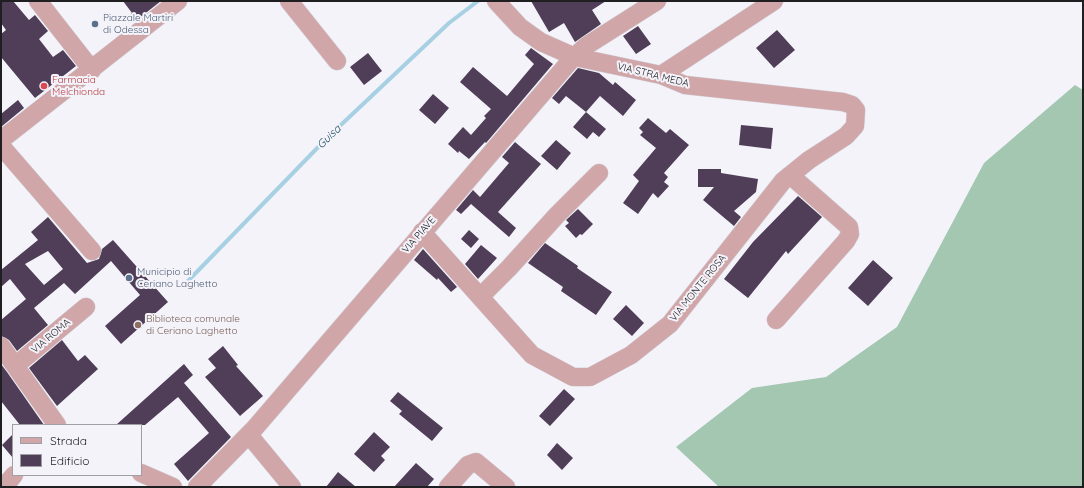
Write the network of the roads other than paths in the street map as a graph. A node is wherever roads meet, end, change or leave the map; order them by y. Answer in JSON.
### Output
{"nodes":[{"id":1,"x":38,"y":1,"type":"edge"},
{"id":2,"x":178,"y":1,"type":"edge"},
{"id":3,"x":289,"y":1,"type":"edge"},
{"id":4,"x":496,"y":1,"type":"edge"},
{"id":5,"x":657,"y":1,"type":"edge"},
{"id":6,"x":774,"y":1,"type":"edge"},
{"id":7,"x":575,"y":57,"type":"junction"},
{"id":8,"x":337,"y":61,"type":"dead end"},
{"id":9,"x":92,"y":70,"type":"junction"},
{"id":10,"x":661,"y":75,"type":"junction"},
{"id":11,"x":852,"y":105,"type":"joint"},
{"id":12,"x":1,"y":140,"type":"edge"},
{"id":13,"x":1,"y":146,"type":"edge"},
{"id":14,"x":598,"y":173,"type":"dead end"},
{"id":15,"x":790,"y":175,"type":"junction"},
{"id":16,"x":422,"y":232,"type":"junction"},
{"id":17,"x":92,"y":251,"type":"dead end"},
{"id":18,"x":480,"y":297,"type":"junction"},
{"id":19,"x":86,"y":306,"type":"dead end"},
{"id":20,"x":776,"y":320,"type":"dead end"},
{"id":21,"x":1,"y":346,"type":"edge"},
{"id":22,"x":16,"y":366,"type":"junction"},
{"id":23,"x":56,"y":424,"type":"edge"},
{"id":24,"x":249,"y":435,"type":"junction"},
{"id":25,"x":142,"y":473,"type":"edge"},
{"id":26,"x":13,"y":476,"type":"edge"},
{"id":27,"x":4,"y":487,"type":"edge"},
{"id":28,"x":173,"y":487,"type":"edge"},
{"id":29,"x":197,"y":487,"type":"edge"},
{"id":30,"x":292,"y":487,"type":"edge"},
{"id":31,"x":448,"y":487,"type":"edge"},
{"id":32,"x":506,"y":487,"type":"edge"}],
"edges":[{"from":1,"to":9,"type":"street"},
{"from":2,"to":9,"type":"street"},
{"from":3,"to":8,"type":"street"},
{"from":4,"to":7,"type":"street","name":"VIA STRA MEDA"},
{"from":5,"to":7,"type":"street","name":"VIA PIAVE"},
{"from":6,"to":10,"type":"street"},
{"from":7,"to":10,"type":"street","name":"VIA STRA MEDA"},
{"from":7,"to":16,"type":"street","name":"VIA PIAVE"},
{"from":9,"to":12,"type":"street"},
{"from":10,"to":11,"type":"street","name":"VIA STRA MEDA"},
{"from":11,"to":15,"type":"street","name":"VIA MONTE ROSA"},
{"from":13,"to":17,"type":"street"},
{"from":14,"to":18,"type":"street"},
{"from":15,"to":18,"type":"street","name":"VIA MONTE ROSA"},
{"from":15,"to":20,"type":"street"},
{"from":16,"to":18,"type":"street","name":"VIA MONTE ROSA"},
{"from":16,"to":24,"type":"street","name":"VIA PIAVE"},
{"from":19,"to":22,"type":"street","name":"VIA ROMA"},
{"from":21,"to":22,"type":"street"},
{"from":22,"to":23,"type":"street"},
{"from":24,"to":29,"type":"street","name":"VIA PIAVE"},
{"from":24,"to":30,"type":"street"},
{"from":25,"to":28,"type":"street"},
{"from":26,"to":27,"type":"street"},
{"from":31,"to":32,"type":"street"}]}
